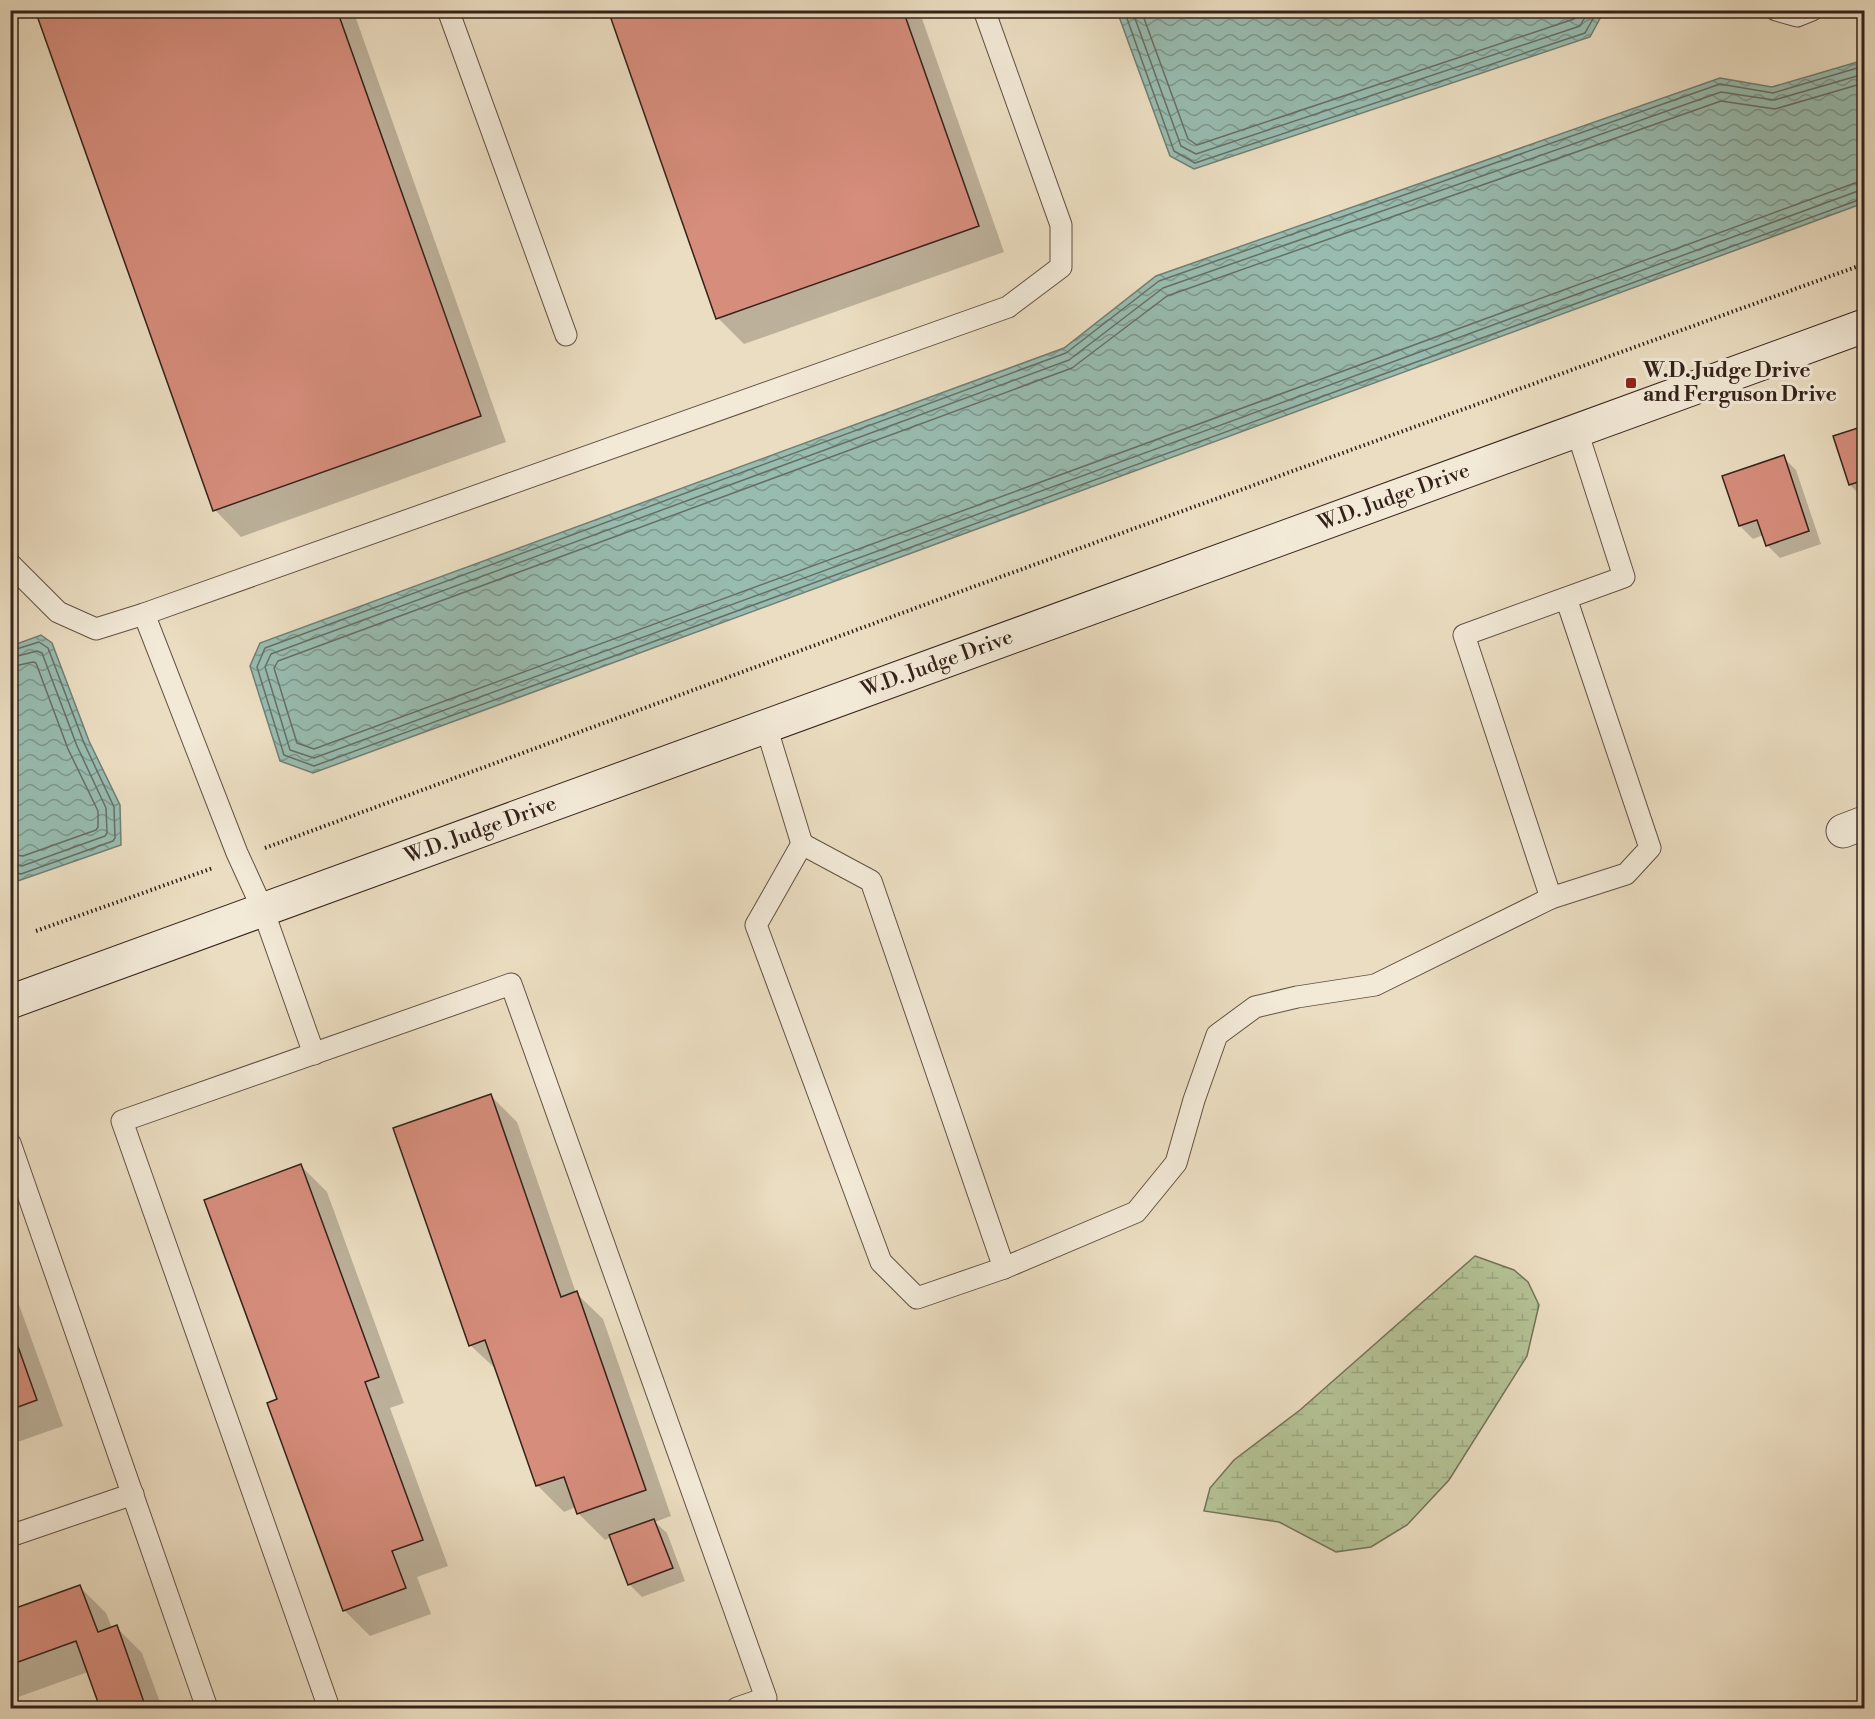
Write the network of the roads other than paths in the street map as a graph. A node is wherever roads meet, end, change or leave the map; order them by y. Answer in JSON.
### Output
{"nodes":[{"id":1,"x":448,"y":10,"type":"edge"},
{"id":2,"x":984,"y":10,"type":"edge"},
{"id":3,"x":1776,"y":10,"type":"edge"},
{"id":4,"x":1812,"y":10,"type":"edge"},
{"id":5,"x":1864,"y":326,"type":"edge"},
{"id":6,"x":566,"y":334,"type":"dead end"},
{"id":7,"x":1576,"y":431,"type":"junction"},
{"id":8,"x":10,"y":564,"type":"edge"},
{"id":9,"x":1566,"y":598,"type":"junction"},
{"id":10,"x":144,"y":614,"type":"junction"},
{"id":11,"x":766,"y":726,"type":"junction"},
{"id":12,"x":802,"y":844,"type":"junction"},
{"id":13,"x":1551,"y":898,"type":"junction"},
{"id":14,"x":263,"y":910,"type":"junction"},
{"id":15,"x":10,"y":1002,"type":"edge"},
{"id":16,"x":314,"y":1054,"type":"junction"},
{"id":17,"x":10,"y":1143,"type":"edge"},
{"id":18,"x":1004,"y":1268,"type":"junction"},
{"id":19,"x":133,"y":1494,"type":"junction"},
{"id":20,"x":10,"y":1536,"type":"edge"},
{"id":21,"x":207,"y":1708,"type":"edge"},
{"id":22,"x":329,"y":1708,"type":"edge"},
{"id":23,"x":737,"y":1708,"type":"edge"}],
"edges":[{"from":1,"to":6,"type":"lane"},
{"from":2,"to":10,"type":"lane"},
{"from":3,"to":4,"type":"lane"},
{"from":5,"to":7,"type":"street","name":"W.D. Judge Drive"},
{"from":7,"to":9,"type":"lane"},
{"from":7,"to":11,"type":"street","name":"W.D. Judge Drive"},
{"from":8,"to":10,"type":"lane"},
{"from":9,"to":13,"type":"lane"},
{"from":9,"to":13,"type":"lane"},
{"from":10,"to":14,"type":"lane"},
{"from":11,"to":12,"type":"lane"},
{"from":11,"to":14,"type":"street","name":"W.D. Judge Drive"},
{"from":12,"to":18,"type":"lane"},
{"from":12,"to":18,"type":"lane"},
{"from":13,"to":18,"type":"lane"},
{"from":14,"to":15,"type":"street","name":"W.D. Judge Drive"},
{"from":14,"to":16,"type":"lane"},
{"from":16,"to":22,"type":"lane"},
{"from":16,"to":23,"type":"lane"},
{"from":17,"to":19,"type":"lane"},
{"from":19,"to":20,"type":"lane"},
{"from":19,"to":21,"type":"lane"}]}
